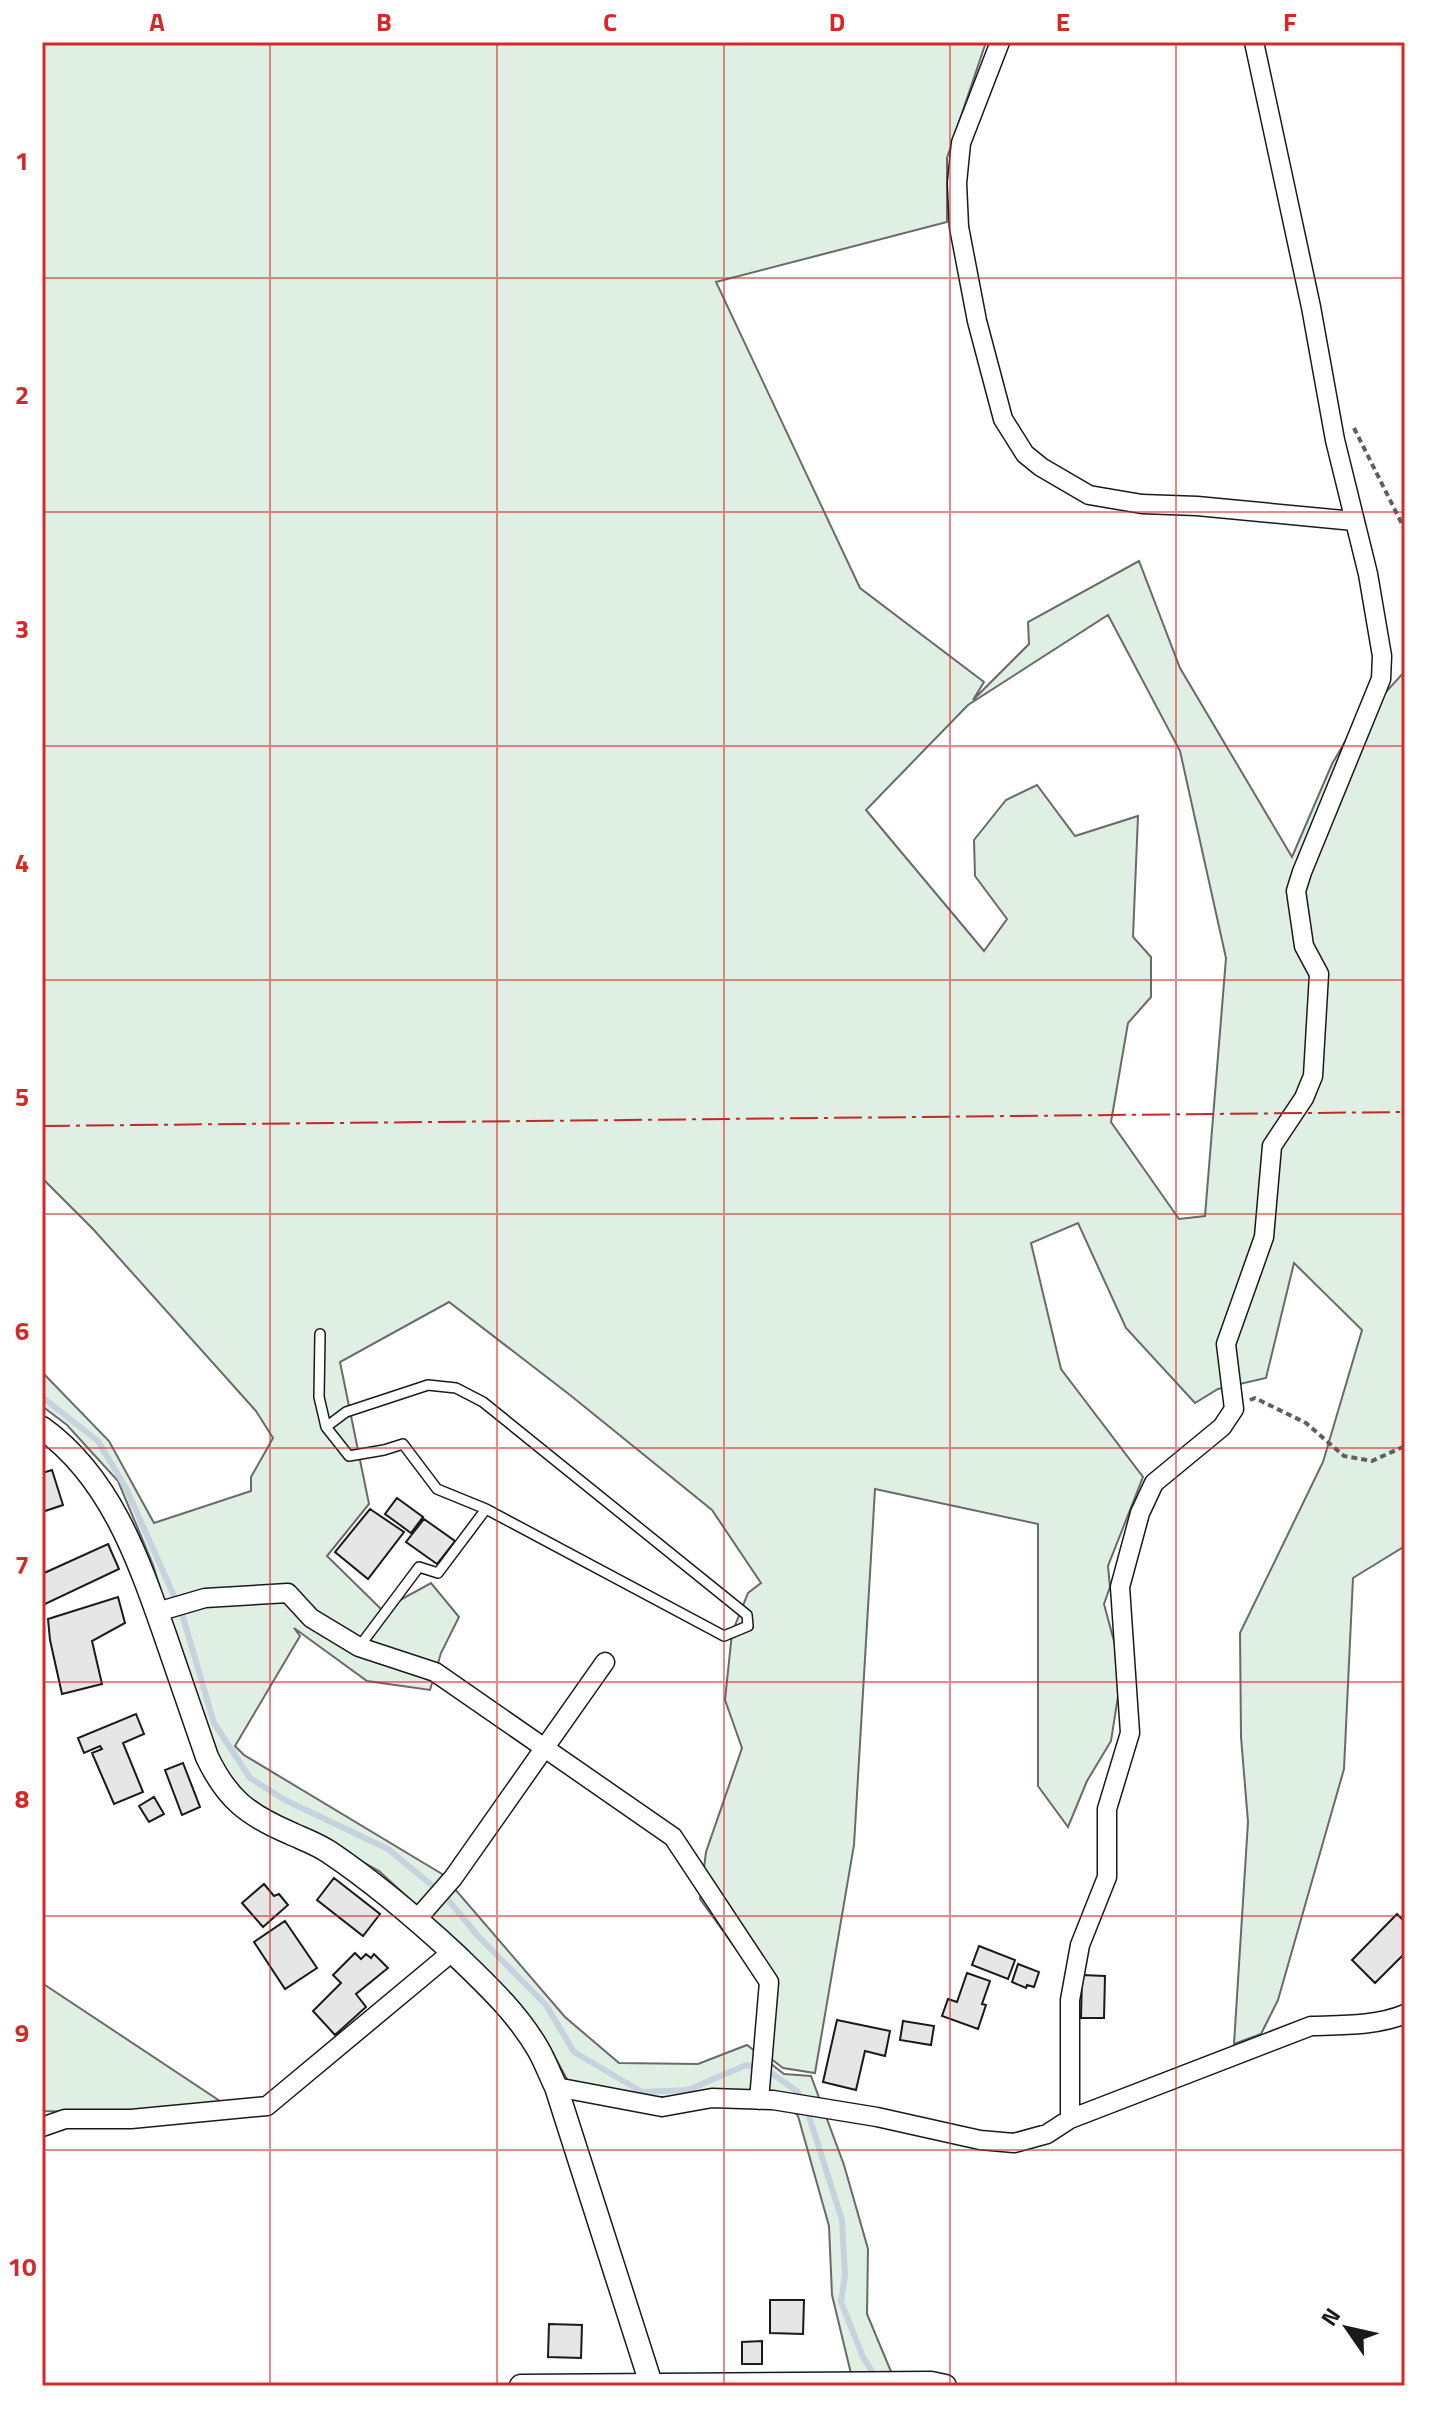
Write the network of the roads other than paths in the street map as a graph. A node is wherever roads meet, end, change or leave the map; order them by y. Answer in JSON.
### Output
{"nodes":[{"id":1,"x":1000,"y":42,"type":"edge"},
{"id":2,"x":1254,"y":42,"type":"edge"},
{"id":3,"x":1354,"y":521,"type":"junction"},
{"id":4,"x":320,"y":1334,"type":"dead end"},
{"id":5,"x":326,"y":1427,"type":"junction"},
{"id":6,"x":42,"y":1428,"type":"edge"},
{"id":7,"x":486,"y":1509,"type":"junction"},
{"id":8,"x":157,"y":1612,"type":"junction"},
{"id":9,"x":359,"y":1647,"type":"junction"},
{"id":10,"x":605,"y":1662,"type":"dead end"},
{"id":11,"x":544,"y":1746,"type":"junction"},
{"id":12,"x":417,"y":1919,"type":"junction"},
{"id":13,"x":452,"y":1952,"type":"junction"},
{"id":14,"x":1405,"y":2014,"type":"edge"},
{"id":15,"x":556,"y":2087,"type":"junction"},
{"id":16,"x":759,"y":2100,"type":"junction"},
{"id":17,"x":1070,"y":2119,"type":"junction"},
{"id":18,"x":42,"y":2127,"type":"edge"},
{"id":19,"x":651,"y":2384,"type":"junction"},
{"id":20,"x":521,"y":2386,"type":"edge"},
{"id":21,"x":945,"y":2386,"type":"edge"}],
"edges":[{"from":1,"to":3,"type":"street"},
{"from":2,"to":3,"type":"street"},
{"from":3,"to":17,"type":"street"},
{"from":4,"to":5,"type":"lane"},
{"from":5,"to":7,"type":"lane"},
{"from":5,"to":7,"type":"lane"},
{"from":6,"to":8,"type":"street"},
{"from":7,"to":9,"type":"lane"},
{"from":8,"to":9,"type":"street"},
{"from":8,"to":12,"type":"street"},
{"from":9,"to":11,"type":"street"},
{"from":10,"to":11,"type":"street"},
{"from":11,"to":12,"type":"street"},
{"from":11,"to":16,"type":"street"},
{"from":12,"to":13,"type":"street"},
{"from":13,"to":15,"type":"street"},
{"from":13,"to":18,"type":"street"},
{"from":14,"to":17,"type":"street"},
{"from":15,"to":16,"type":"street"},
{"from":15,"to":19,"type":"street"},
{"from":16,"to":17,"type":"street"},
{"from":19,"to":20,"type":"street"},
{"from":19,"to":21,"type":"street"}]}
